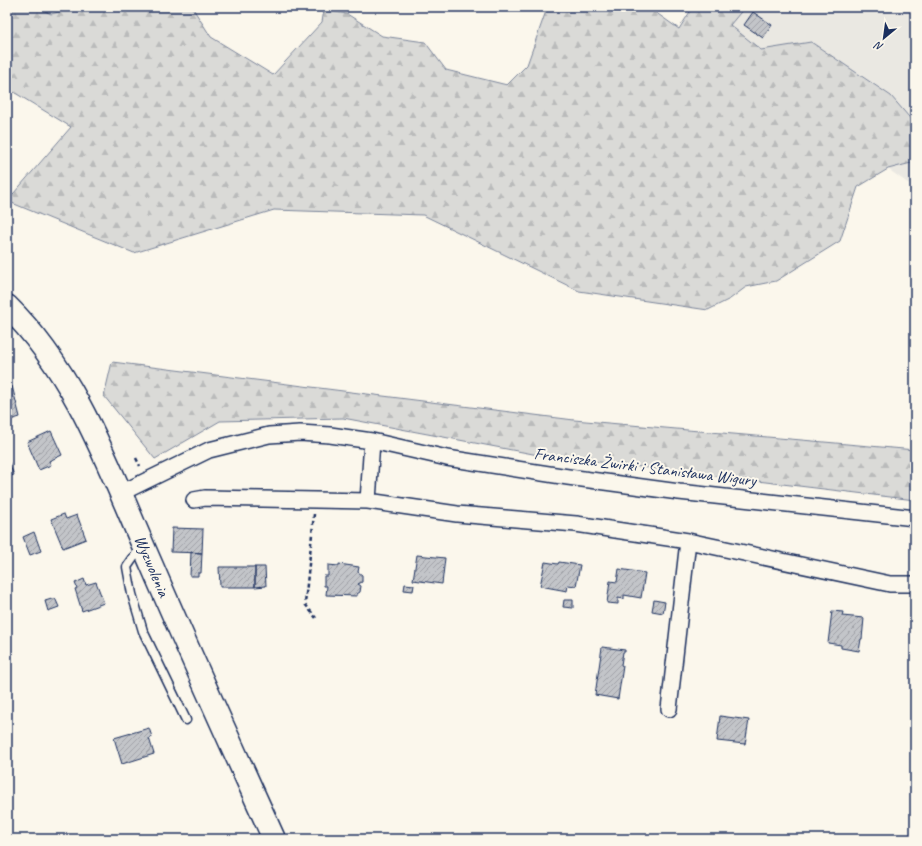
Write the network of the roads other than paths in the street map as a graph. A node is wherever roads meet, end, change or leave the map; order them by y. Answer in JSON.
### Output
{"nodes":[{"id":1,"x":7,"y":306,"type":"edge"},
{"id":2,"x":372,"y":442,"type":"junction"},
{"id":3,"x":121,"y":493,"type":"junction"},
{"id":4,"x":194,"y":500,"type":"dead end"},
{"id":5,"x":368,"y":501,"type":"junction"},
{"id":6,"x":915,"y":518,"type":"edge"},
{"id":7,"x":688,"y":541,"type":"junction"},
{"id":8,"x":143,"y":545,"type":"junction"},
{"id":9,"x":915,"y":584,"type":"edge"},
{"id":10,"x":669,"y":708,"type":"dead end"},
{"id":11,"x":186,"y":720,"type":"dead end"},
{"id":12,"x":274,"y":839,"type":"edge"}],
"edges":[{"from":1,"to":3,"type":"street","name":"Wyzwolenia"},
{"from":2,"to":3,"type":"street","name":"Franciszka Żwirki i Stanisława Wigury"},
{"from":2,"to":5,"type":"street"},
{"from":2,"to":6,"type":"street","name":"Franciszka Żwirki i Stanisława Wigury"},
{"from":3,"to":8,"type":"street","name":"Wyzwolenia"},
{"from":4,"to":5,"type":"street"},
{"from":5,"to":7,"type":"street"},
{"from":7,"to":9,"type":"street"},
{"from":7,"to":10,"type":"street"},
{"from":8,"to":11,"type":"lane"},
{"from":8,"to":12,"type":"street","name":"Wyzwolenia"}]}
